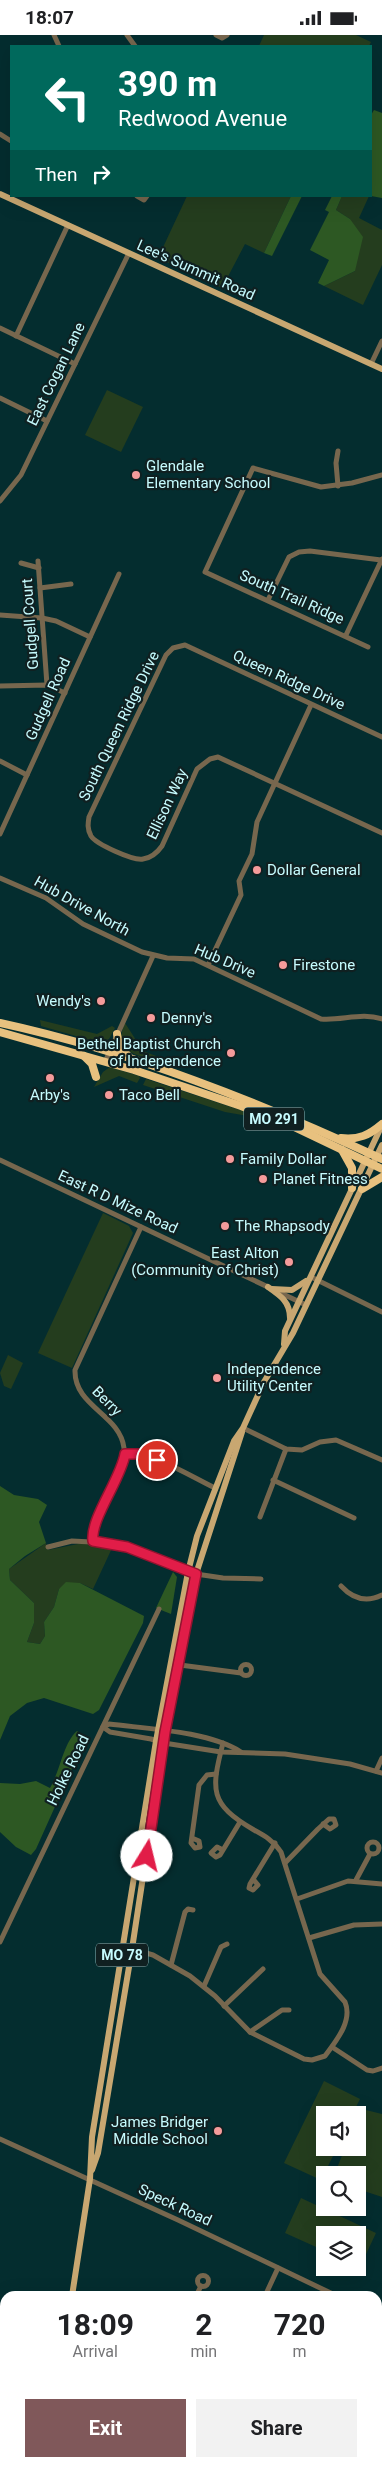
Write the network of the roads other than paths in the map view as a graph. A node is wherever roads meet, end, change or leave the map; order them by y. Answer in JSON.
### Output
{"nodes":[{"id":1,"x":216,"y":35,"type":"edge"},
{"id":2,"x":227,"y":35,"type":"edge"},
{"id":3,"x":0,"y":194,"type":"edge"},
{"id":4,"x":68,"y":225,"type":"junction"},
{"id":5,"x":128,"y":253,"type":"junction"},
{"id":6,"x":0,"y":328,"type":"edge"},
{"id":7,"x":16,"y":336,"type":"junction"},
{"id":8,"x":382,"y":341,"type":"edge"},
{"id":9,"x":75,"y":364,"type":"junction"},
{"id":10,"x":371,"y":364,"type":"junction"},
{"id":11,"x":382,"y":369,"type":"edge"},
{"id":12,"x":0,"y":398,"type":"edge"},
{"id":13,"x":48,"y":421,"type":"junction"},
{"id":14,"x":338,"y":451,"type":"dead end"},
{"id":15,"x":382,"y":475,"type":"edge"},
{"id":16,"x":338,"y":486,"type":"junction"},
{"id":17,"x":0,"y":501,"type":"edge"},
{"id":18,"x":382,"y":559,"type":"edge"},
{"id":19,"x":38,"y":561,"type":"dead end"},
{"id":20,"x":21,"y":563,"type":"dead end"},
{"id":21,"x":39,"y":568,"type":"junction"},
{"id":22,"x":119,"y":574,"type":"dead end"},
{"id":23,"x":71,"y":584,"type":"dead end"},
{"id":24,"x":40,"y":588,"type":"junction"},
{"id":25,"x":268,"y":600,"type":"junction"},
{"id":26,"x":0,"y":615,"type":"edge"},
{"id":27,"x":42,"y":618,"type":"junction"},
{"id":28,"x":346,"y":635,"type":"junction"},
{"id":29,"x":90,"y":637,"type":"junction"},
{"id":30,"x":185,"y":645,"type":"joint"},
{"id":31,"x":368,"y":647,"type":"dead end"},
{"id":32,"x":47,"y":685,"type":"junction"},
{"id":33,"x":0,"y":686,"type":"edge"},
{"id":34,"x":65,"y":693,"type":"junction"},
{"id":35,"x":311,"y":705,"type":"junction"},
{"id":36,"x":382,"y":737,"type":"edge"},
{"id":37,"x":0,"y":761,"type":"edge"},
{"id":38,"x":27,"y":775,"type":"junction"},
{"id":39,"x":274,"y":783,"type":"junction"},
{"id":40,"x":88,"y":828,"type":"joint"},
{"id":41,"x":382,"y":833,"type":"edge"},
{"id":42,"x":0,"y":834,"type":"edge"},
{"id":43,"x":0,"y":878,"type":"edge"},
{"id":44,"x":153,"y":955,"type":"junction"},
{"id":45,"x":208,"y":965,"type":"junction"},
{"id":46,"x":382,"y":1019,"type":"edge"},
{"id":47,"x":0,"y":1021,"type":"edge"},
{"id":48,"x":0,"y":1032,"type":"edge"},
{"id":49,"x":118,"y":1033,"type":"junction"},
{"id":50,"x":109,"y":1052,"type":"junction"},
{"id":51,"x":83,"y":1055,"type":"junction"},
{"id":52,"x":131,"y":1059,"type":"junction"},
{"id":53,"x":105,"y":1061,"type":"junction"},
{"id":54,"x":96,"y":1077,"type":"dead end"},
{"id":55,"x":382,"y":1125,"type":"edge"},
{"id":56,"x":334,"y":1137,"type":"junction"},
{"id":57,"x":382,"y":1145,"type":"edge"},
{"id":58,"x":342,"y":1150,"type":"junction"},
{"id":59,"x":373,"y":1159,"type":"edge"},
{"id":60,"x":0,"y":1160,"type":"edge"},
{"id":61,"x":382,"y":1169,"type":"edge"},
{"id":62,"x":382,"y":1177,"type":"edge"},
{"id":63,"x":352,"y":1188,"type":"junction"},
{"id":64,"x":362,"y":1189,"type":"junction"},
{"id":65,"x":141,"y":1227,"type":"junction"},
{"id":66,"x":311,"y":1277,"type":"junction"},
{"id":67,"x":318,"y":1280,"type":"junction"},
{"id":68,"x":270,"y":1288,"type":"junction"},
{"id":69,"x":299,"y":1301,"type":"junction"},
{"id":70,"x":306,"y":1305,"type":"junction"},
{"id":71,"x":382,"y":1312,"type":"edge"},
{"id":72,"x":290,"y":1321,"type":"junction"},
{"id":73,"x":283,"y":1345,"type":"junction"},
{"id":74,"x":243,"y":1428,"type":"junction"},
{"id":75,"x":286,"y":1449,"type":"junction"},
{"id":76,"x":125,"y":1454,"type":"junction"},
{"id":77,"x":382,"y":1460,"type":"edge"},
{"id":78,"x":274,"y":1480,"type":"junction"},
{"id":79,"x":215,"y":1488,"type":"junction"},
{"id":80,"x":260,"y":1517,"type":"dead end"},
{"id":81,"x":354,"y":1518,"type":"dead end"},
{"id":82,"x":93,"y":1541,"type":"junction"},
{"id":83,"x":48,"y":1547,"type":"dead end"},
{"id":84,"x":188,"y":1572,"type":"junction"},
{"id":85,"x":196,"y":1574,"type":"junction"},
{"id":86,"x":261,"y":1579,"type":"dead end"},
{"id":87,"x":341,"y":1587,"type":"dead end"},
{"id":88,"x":382,"y":1595,"type":"edge"},
{"id":89,"x":159,"y":1609,"type":"dead end"},
{"id":90,"x":180,"y":1665,"type":"junction"},
{"id":91,"x":241,"y":1673,"type":"dead end"},
{"id":92,"x":103,"y":1727,"type":"junction"},
{"id":93,"x":162,"y":1731,"type":"junction"},
{"id":94,"x":156,"y":1741,"type":"junction"},
{"id":95,"x":164,"y":1743,"type":"junction"},
{"id":96,"x":224,"y":1743,"type":"junction"},
{"id":97,"x":241,"y":1752,"type":"junction"},
{"id":98,"x":221,"y":1753,"type":"junction"},
{"id":99,"x":382,"y":1758,"type":"edge"},
{"id":100,"x":379,"y":1772,"type":"edge"},
{"id":101,"x":216,"y":1774,"type":"junction"},
{"id":102,"x":240,"y":1822,"type":"junction"},
{"id":103,"x":324,"y":1824,"type":"dead end"},
{"id":104,"x":192,"y":1838,"type":"dead end"},
{"id":105,"x":276,"y":1843,"type":"junction"},
{"id":106,"x":223,"y":1850,"type":"dead end"},
{"id":107,"x":370,"y":1854,"type":"dead end"},
{"id":108,"x":285,"y":1863,"type":"junction"},
{"id":109,"x":253,"y":1879,"type":"dead end"},
{"id":110,"x":356,"y":1880,"type":"junction"},
{"id":111,"x":382,"y":1884,"type":"edge"},
{"id":112,"x":297,"y":1899,"type":"junction"},
{"id":113,"x":193,"y":1910,"type":"dead end"},
{"id":114,"x":382,"y":1924,"type":"edge"},
{"id":115,"x":2,"y":1931,"type":"edge"},
{"id":116,"x":309,"y":1938,"type":"junction"},
{"id":117,"x":0,"y":1942,"type":"edge"},
{"id":118,"x":227,"y":1943,"type":"dead end"},
{"id":119,"x":132,"y":1949,"type":"junction"},
{"id":120,"x":171,"y":1965,"type":"junction"},
{"id":121,"x":263,"y":1969,"type":"dead end"},
{"id":122,"x":204,"y":1986,"type":"junction"},
{"id":123,"x":224,"y":2006,"type":"junction"},
{"id":124,"x":289,"y":2010,"type":"dead end"},
{"id":125,"x":250,"y":2032,"type":"junction"},
{"id":126,"x":332,"y":2047,"type":"junction"},
{"id":127,"x":382,"y":2068,"type":"edge"},
{"id":128,"x":0,"y":2139,"type":"edge"},
{"id":129,"x":90,"y":2179,"type":"junction"},
{"id":130,"x":278,"y":2268,"type":"junction"},
{"id":131,"x":201,"y":2286,"type":"dead end"},
{"id":132,"x":73,"y":2291,"type":"edge"},
{"id":133,"x":198,"y":2291,"type":"edge"},
{"id":134,"x":267,"y":2291,"type":"edge"},
{"id":135,"x":326,"y":2291,"type":"edge"}],
"edges":[{"from":1,"to":2,"type":"street"},
{"from":3,"to":4,"type":"main road","name":"Lee's Summit Road"},
{"from":4,"to":5,"type":"main road","name":"Lee's Summit Road"},
{"from":4,"to":7,"type":"street"},
{"from":5,"to":9,"type":"street","name":"East Cogan Lane"},
{"from":5,"to":10,"type":"main road","name":"Lee's Summit Road"},
{"from":6,"to":7,"type":"street"},
{"from":7,"to":9,"type":"street"},
{"from":8,"to":10,"type":"street"},
{"from":9,"to":13,"type":"street","name":"East Cogan Lane"},
{"from":10,"to":11,"type":"main road","name":"Lee's Summit Road"},
{"from":12,"to":13,"type":"street"},
{"from":13,"to":17,"type":"street","name":"East Cogan Lane"},
{"from":14,"to":16,"type":"street"},
{"from":15,"to":16,"type":"street"},
{"from":16,"to":25,"type":"street","name":"South Trail Ridge"},
{"from":18,"to":25,"type":"street"},
{"from":18,"to":28,"type":"street"},
{"from":19,"to":21,"type":"street","name":"Gudgell Court"},
{"from":20,"to":21,"type":"street"},
{"from":21,"to":24,"type":"street","name":"Gudgell Court"},
{"from":22,"to":29,"type":"street","name":"Gudgell Road"},
{"from":23,"to":24,"type":"street"},
{"from":24,"to":27,"type":"street","name":"Gudgell Court"},
{"from":25,"to":28,"type":"street","name":"South Trail Ridge"},
{"from":26,"to":27,"type":"street"},
{"from":27,"to":29,"type":"street"},
{"from":27,"to":32,"type":"street","name":"Gudgell Court"},
{"from":28,"to":31,"type":"street","name":"South Trail Ridge"},
{"from":29,"to":34,"type":"street","name":"Gudgell Road"},
{"from":30,"to":35,"type":"street","name":"Queen Ridge Drive"},
{"from":30,"to":40,"type":"street","name":"South Queen Ridge Drive"},
{"from":32,"to":33,"type":"street"},
{"from":32,"to":34,"type":"street"},
{"from":34,"to":38,"type":"street","name":"Gudgell Road"},
{"from":35,"to":36,"type":"street","name":"Queen Ridge Drive"},
{"from":35,"to":39,"type":"street"},
{"from":37,"to":38,"type":"street"},
{"from":38,"to":42,"type":"street","name":"Gudgell Road"},
{"from":39,"to":40,"type":"street","name":"Ellison Way"},
{"from":39,"to":41,"type":"street","name":"Ellison Way"},
{"from":39,"to":45,"type":"street"},
{"from":43,"to":44,"type":"street","name":"Hub Drive North"},
{"from":44,"to":45,"type":"street","name":"Hub Drive"},
{"from":44,"to":49,"type":"street"},
{"from":45,"to":46,"type":"street","name":"Hub Drive"},
{"from":47,"to":50,"type":"highway","number":"MO 291"},
{"from":48,"to":51,"type":"highway","number":"MO 291"},
{"from":49,"to":50,"type":"street"},
{"from":49,"to":52,"type":"highway"},
{"from":50,"to":52,"type":"highway","number":"MO 291"},
{"from":50,"to":53,"type":"street"},
{"from":51,"to":53,"type":"highway","number":"MO 291"},
{"from":51,"to":54,"type":"highway"},
{"from":52,"to":56,"type":"highway","number":"MO 291"},
{"from":53,"to":58,"type":"highway","number":"MO 291"},
{"from":55,"to":56,"type":"highway"},
{"from":55,"to":59,"type":"main road","number":"MO 78"},
{"from":56,"to":59,"type":"highway","number":"MO 291"},
{"from":57,"to":59,"type":"main road","number":"MO 78"},
{"from":58,"to":59,"type":"highway","number":"MO 291"},
{"from":58,"to":63,"type":"highway"},
{"from":59,"to":61,"type":"highway","number":"MO 291"},
{"from":59,"to":63,"type":"main road","number":"MO 78"},
{"from":59,"to":64,"type":"main road","number":"MO 78"},
{"from":60,"to":65,"type":"street","name":"East R D Mize Road"},
{"from":62,"to":64,"type":"highway"},
{"from":63,"to":66,"type":"main road","number":"MO 78"},
{"from":64,"to":67,"type":"main road","number":"MO 78"},
{"from":65,"to":68,"type":"street","name":"East R D Mize Road"},
{"from":65,"to":76,"type":"street","name":"Berry"},
{"from":66,"to":67,"type":"street"},
{"from":66,"to":68,"type":"main road"},
{"from":66,"to":69,"type":"main road","number":"MO 78"},
{"from":67,"to":70,"type":"main road","number":"MO 78"},
{"from":67,"to":71,"type":"street"},
{"from":68,"to":69,"type":"street","name":"East R D Mize Road"},
{"from":68,"to":72,"type":"main road"},
{"from":69,"to":70,"type":"street","name":"East R D Mize Road"},
{"from":69,"to":72,"type":"main road","number":"MO 78"},
{"from":70,"to":73,"type":"main road","number":"MO 78"},
{"from":72,"to":73,"type":"main road","number":"MO 78"},
{"from":73,"to":74,"type":"main road","number":"MO 78"},
{"from":74,"to":75,"type":"street"},
{"from":74,"to":79,"type":"main road","number":"MO 78"},
{"from":74,"to":85,"type":"main road","number":"MO 78"},
{"from":75,"to":77,"type":"street"},
{"from":75,"to":78,"type":"street"},
{"from":76,"to":79,"type":"street"},
{"from":76,"to":82,"type":"street"},
{"from":78,"to":80,"type":"street"},
{"from":78,"to":81,"type":"street"},
{"from":79,"to":84,"type":"main road","number":"MO 78"},
{"from":82,"to":83,"type":"street"},
{"from":82,"to":84,"type":"street"},
{"from":84,"to":85,"type":"street"},
{"from":84,"to":93,"type":"main road","number":"MO 78"},
{"from":85,"to":86,"type":"street"},
{"from":85,"to":90,"type":"main road","number":"MO 78"},
{"from":87,"to":88,"type":"street"},
{"from":89,"to":92,"type":"street","name":"Holke Road"},
{"from":90,"to":91,"type":"street"},
{"from":90,"to":93,"type":"main road","number":"MO 78"},
{"from":92,"to":93,"type":"street"},
{"from":92,"to":94,"type":"street"},
{"from":92,"to":115,"type":"street","name":"Holke Road"},
{"from":93,"to":94,"type":"main road","number":"MO 78"},
{"from":93,"to":95,"type":"main road","number":"MO 78"},
{"from":93,"to":96,"type":"street"},
{"from":94,"to":95,"type":"street"},
{"from":94,"to":129,"type":"main road","number":"MO 78"},
{"from":95,"to":98,"type":"street"},
{"from":95,"to":119,"type":"main road","number":"MO 78"},
{"from":96,"to":97,"type":"street"},
{"from":96,"to":98,"type":"street"},
{"from":97,"to":98,"type":"street"},
{"from":97,"to":100,"type":"street"},
{"from":98,"to":101,"type":"street"},
{"from":99,"to":100,"type":"street"},
{"from":101,"to":102,"type":"street"},
{"from":101,"to":104,"type":"street"},
{"from":102,"to":105,"type":"street"},
{"from":102,"to":106,"type":"street"},
{"from":103,"to":108,"type":"street"},
{"from":105,"to":108,"type":"street"},
{"from":105,"to":109,"type":"street"},
{"from":107,"to":110,"type":"street"},
{"from":108,"to":112,"type":"street"},
{"from":110,"to":111,"type":"street"},
{"from":110,"to":112,"type":"street"},
{"from":112,"to":116,"type":"street"},
{"from":113,"to":120,"type":"street"},
{"from":114,"to":116,"type":"street"},
{"from":115,"to":117,"type":"street","name":"Holke Road"},
{"from":116,"to":126,"type":"street"},
{"from":118,"to":122,"type":"street"},
{"from":119,"to":120,"type":"street"},
{"from":119,"to":129,"type":"main road","number":"MO 78"},
{"from":120,"to":122,"type":"street"},
{"from":121,"to":123,"type":"street"},
{"from":122,"to":123,"type":"street"},
{"from":123,"to":125,"type":"street"},
{"from":124,"to":125,"type":"street"},
{"from":125,"to":126,"type":"street"},
{"from":126,"to":127,"type":"street"},
{"from":128,"to":129,"type":"street","name":"Speck Road"},
{"from":129,"to":130,"type":"street","name":"Speck Road"},
{"from":129,"to":132,"type":"main road","number":"MO 78"},
{"from":130,"to":134,"type":"street"},
{"from":130,"to":135,"type":"street","name":"Speck Road"},
{"from":131,"to":133,"type":"street"}]}
